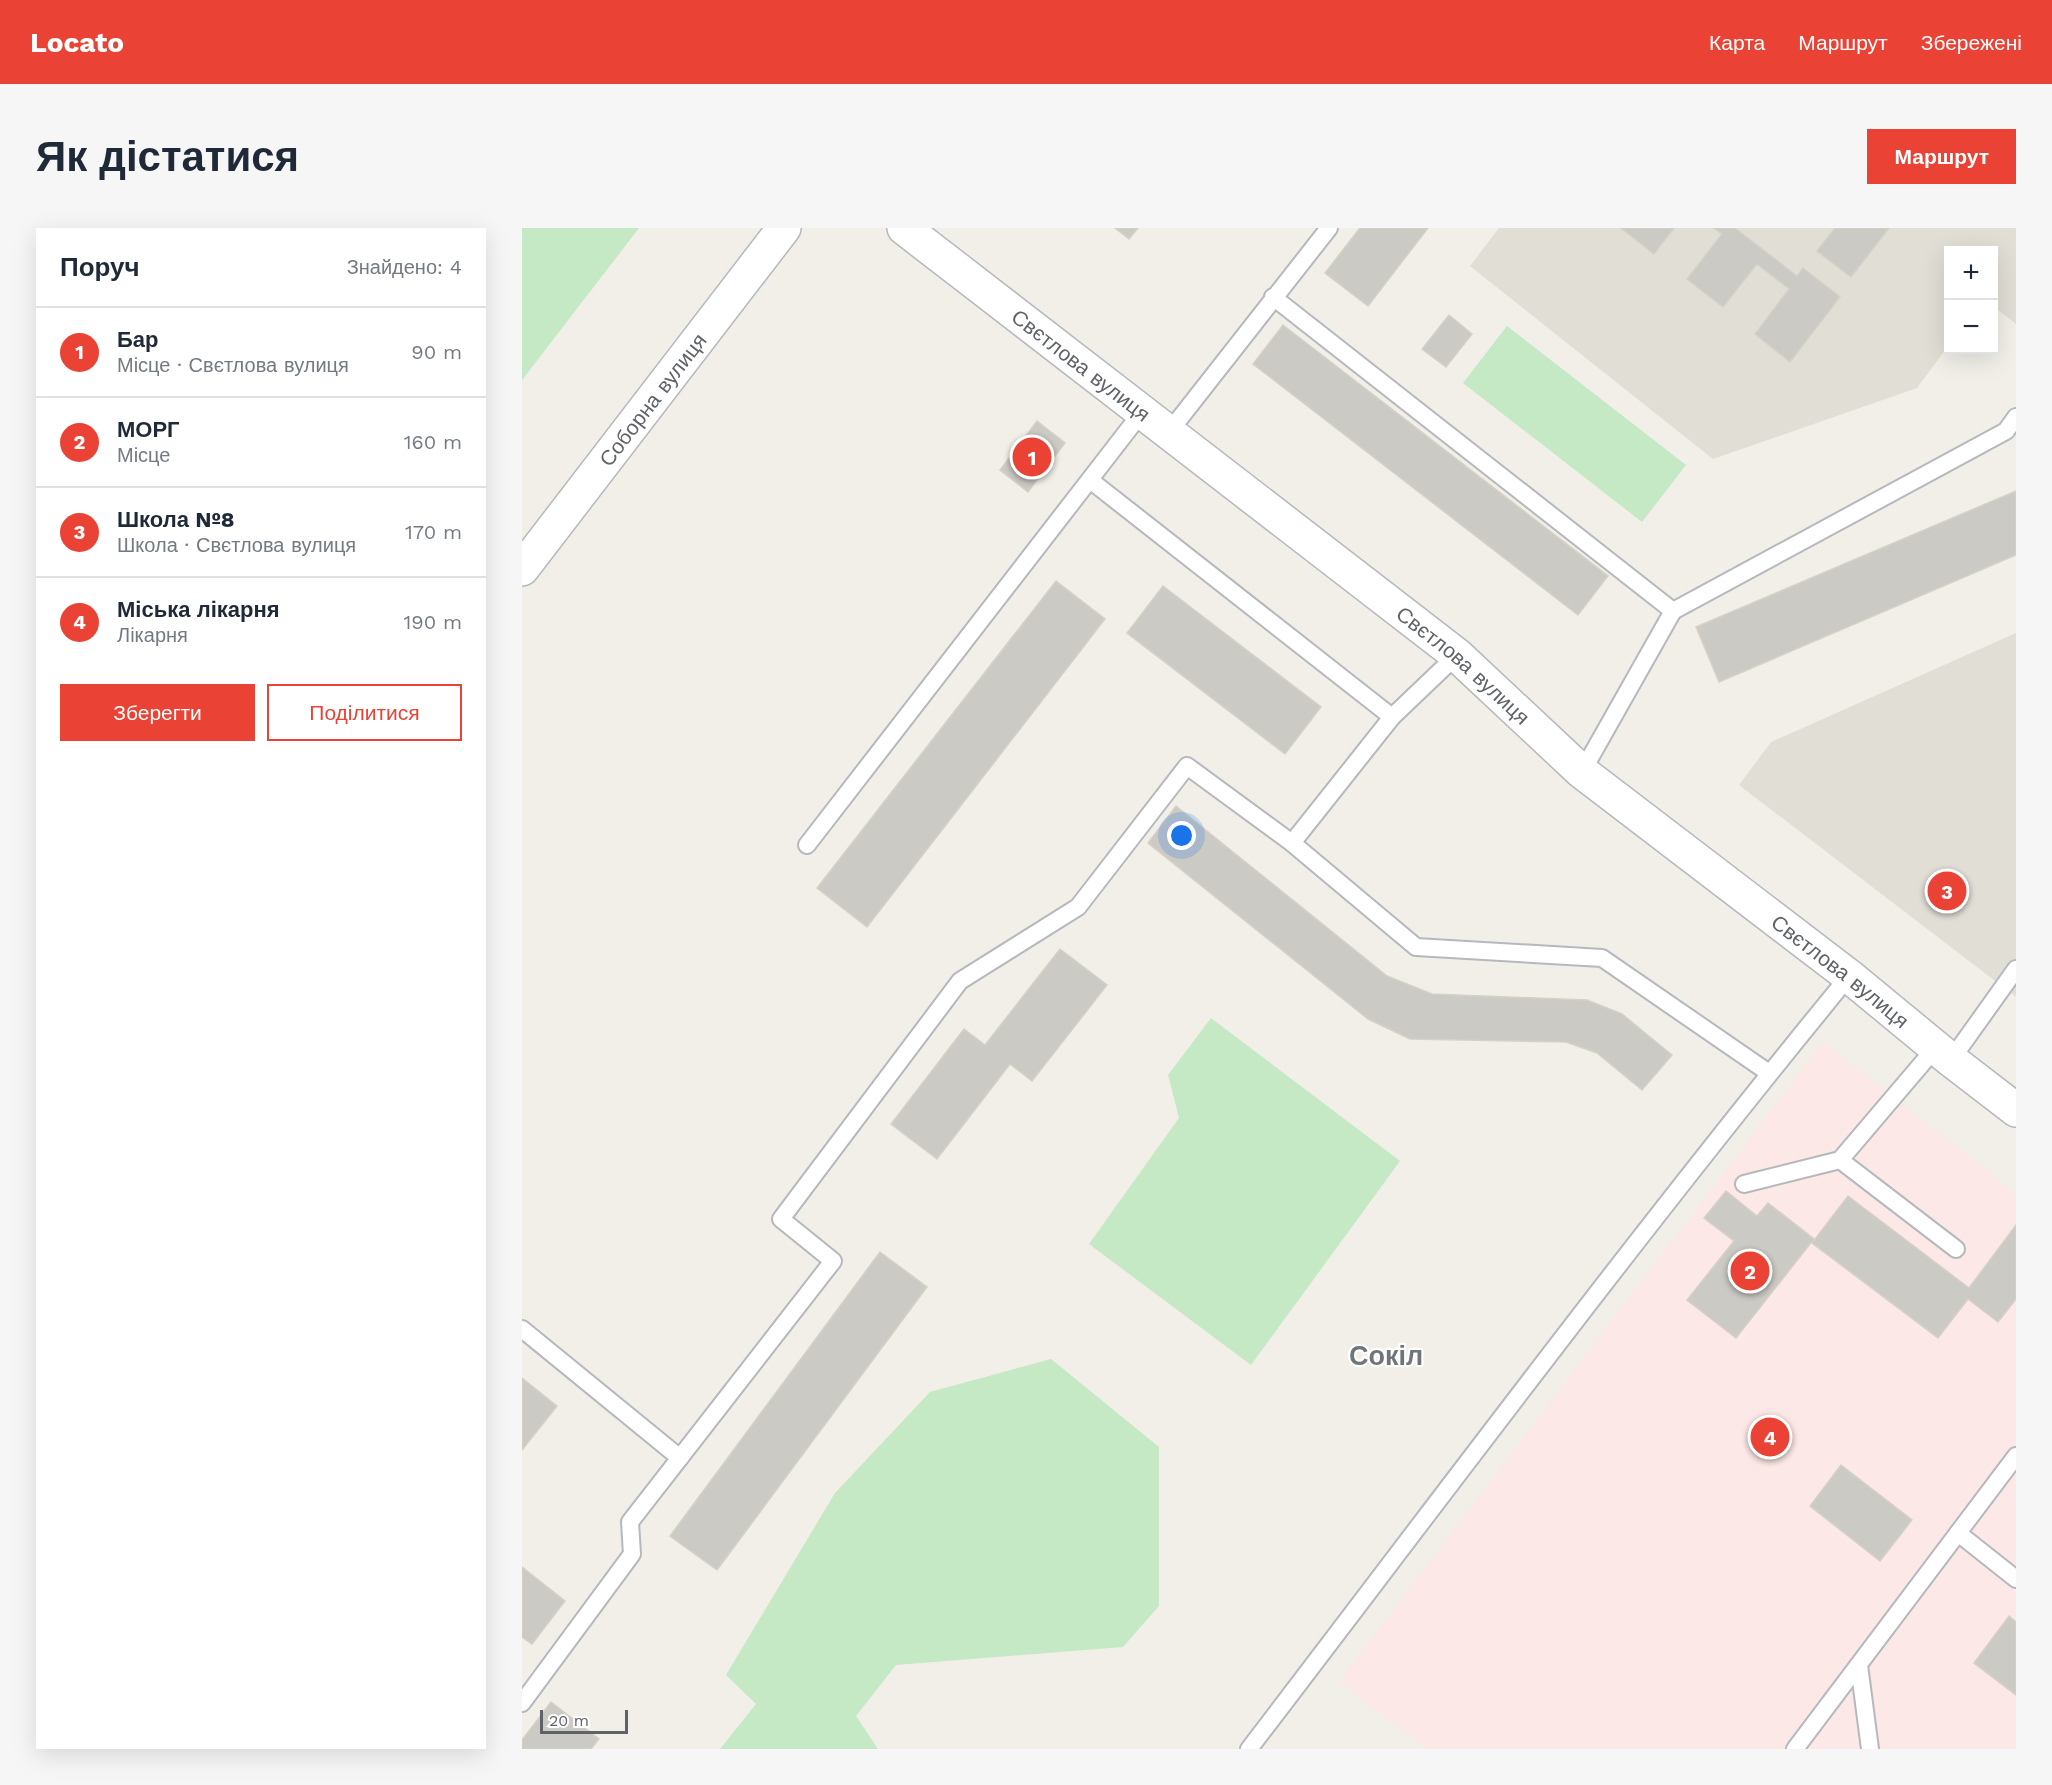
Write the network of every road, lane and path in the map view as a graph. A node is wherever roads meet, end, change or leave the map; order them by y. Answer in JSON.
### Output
{"nodes":[{"id":1,"x":783,"y":228,"type":"edge"},
{"id":2,"x":904,"y":228,"type":"edge"},
{"id":3,"x":1329,"y":228,"type":"edge"},
{"id":4,"x":1273,"y":297,"type":"junction"},
{"id":5,"x":1142,"y":412,"type":"junction"},
{"id":6,"x":2016,"y":417,"type":"edge"},
{"id":7,"x":1168,"y":432,"type":"junction"},
{"id":8,"x":1090,"y":480,"type":"junction"},
{"id":9,"x":522,"y":569,"type":"edge"},
{"id":10,"x":1673,"y":611,"type":"junction"},
{"id":11,"x":1457,"y":655,"type":"junction"},
{"id":12,"x":1392,"y":717,"type":"junction"},
{"id":13,"x":1582,"y":772,"type":"junction"},
{"id":14,"x":1292,"y":843,"type":"junction"},
{"id":15,"x":807,"y":845,"type":"dead end"},
{"id":16,"x":2016,"y":969,"type":"edge"},
{"id":17,"x":1849,"y":976,"type":"junction"},
{"id":18,"x":1944,"y":1054,"type":"junction"},
{"id":19,"x":1769,"y":1073,"type":"junction"},
{"id":20,"x":2016,"y":1110,"type":"edge"},
{"id":21,"x":1840,"y":1161,"type":"junction"},
{"id":22,"x":1744,"y":1184,"type":"dead end"},
{"id":23,"x":1956,"y":1249,"type":"dead end"},
{"id":24,"x":522,"y":1329,"type":"edge"},
{"id":25,"x":2016,"y":1456,"type":"edge"},
{"id":26,"x":680,"y":1458,"type":"junction"},
{"id":27,"x":1958,"y":1533,"type":"junction"},
{"id":28,"x":2016,"y":1579,"type":"edge"},
{"id":29,"x":1859,"y":1665,"type":"junction"},
{"id":30,"x":522,"y":1703,"type":"edge"},
{"id":31,"x":1249,"y":1749,"type":"edge"},
{"id":32,"x":1795,"y":1749,"type":"edge"},
{"id":33,"x":1870,"y":1749,"type":"edge"}],
"edges":[{"from":1,"to":9,"type":"street","name":"Соборна вулиця"},
{"from":2,"to":5,"type":"street","name":"Свєтлова вулиця"},
{"from":3,"to":4,"type":"lane"},
{"from":4,"to":7,"type":"lane"},
{"from":4,"to":10,"type":"lane"},
{"from":5,"to":7,"type":"street","name":"Свєтлова вулиця"},
{"from":5,"to":8,"type":"lane"},
{"from":6,"to":10,"type":"lane"},
{"from":7,"to":11,"type":"street","name":"Свєтлова вулиця"},
{"from":8,"to":12,"type":"lane"},
{"from":8,"to":15,"type":"lane"},
{"from":10,"to":13,"type":"lane"},
{"from":11,"to":12,"type":"lane"},
{"from":11,"to":13,"type":"street","name":"Свєтлова вулиця"},
{"from":12,"to":14,"type":"lane"},
{"from":13,"to":17,"type":"street","name":"Свєтлова вулиця"},
{"from":14,"to":19,"type":"lane"},
{"from":14,"to":26,"type":"lane"},
{"from":16,"to":18,"type":"lane"},
{"from":17,"to":18,"type":"street","name":"Свєтлова вулиця"},
{"from":17,"to":19,"type":"lane"},
{"from":18,"to":20,"type":"street","name":"Свєтлова вулиця"},
{"from":18,"to":21,"type":"lane"},
{"from":19,"to":31,"type":"lane"},
{"from":21,"to":22,"type":"lane"},
{"from":21,"to":23,"type":"lane"},
{"from":24,"to":26,"type":"lane"},
{"from":25,"to":27,"type":"lane"},
{"from":26,"to":30,"type":"lane"},
{"from":27,"to":28,"type":"lane"},
{"from":27,"to":29,"type":"lane"},
{"from":29,"to":32,"type":"lane"},
{"from":29,"to":33,"type":"lane"}]}
